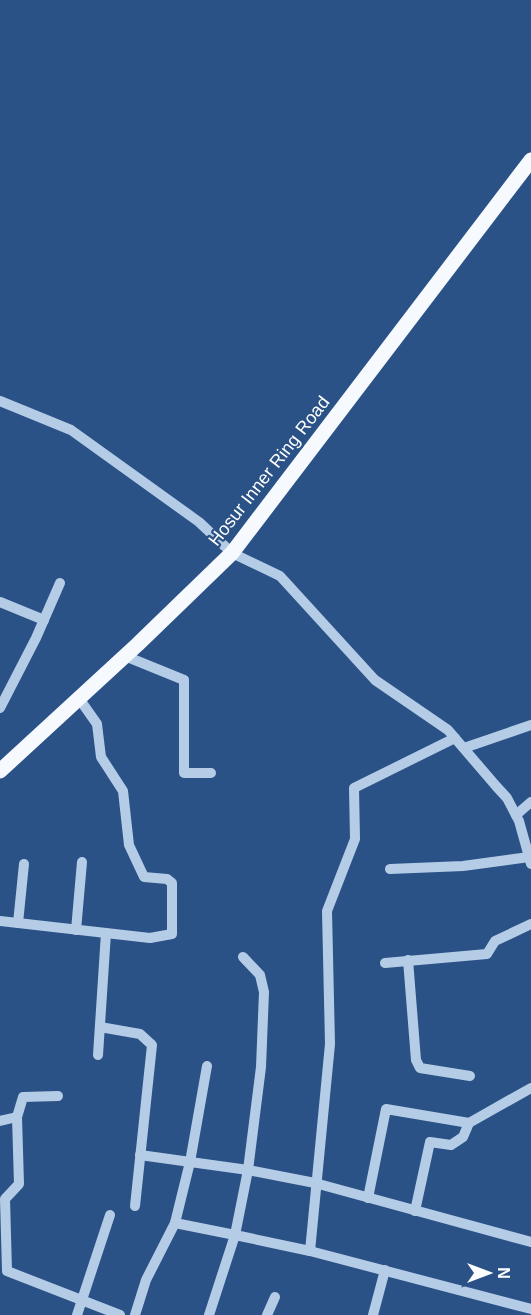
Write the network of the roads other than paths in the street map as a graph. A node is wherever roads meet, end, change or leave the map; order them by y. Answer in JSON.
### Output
{"nodes":[{"id":1,"x":531,"y":160,"type":"edge"},
{"id":2,"x":0,"y":400,"type":"edge"},
{"id":3,"x":232,"y":553,"type":"junction"},
{"id":4,"x":60,"y":583,"type":"dead end"},
{"id":5,"x":0,"y":602,"type":"edge"},
{"id":6,"x":44,"y":620,"type":"junction"},
{"id":7,"x":125,"y":656,"type":"junction"},
{"id":8,"x":78,"y":697,"type":"junction"},
{"id":9,"x":0,"y":708,"type":"edge"},
{"id":10,"x":531,"y":725,"type":"edge"},
{"id":11,"x":454,"y":738,"type":"junction"},
{"id":12,"x":464,"y":748,"type":"junction"},
{"id":13,"x":0,"y":770,"type":"edge"},
{"id":14,"x":211,"y":773,"type":"dead end"},
{"id":15,"x":531,"y":802,"type":"edge"},
{"id":16,"x":516,"y":815,"type":"junction"},
{"id":17,"x":530,"y":861,"type":"edge"},
{"id":18,"x":82,"y":862,"type":"dead end"},
{"id":19,"x":24,"y":864,"type":"dead end"},
{"id":20,"x":390,"y":869,"type":"dead end"},
{"id":21,"x":0,"y":921,"type":"edge"},
{"id":22,"x":18,"y":923,"type":"junction"},
{"id":23,"x":531,"y":924,"type":"edge"},
{"id":24,"x":76,"y":930,"type":"junction"},
{"id":25,"x":106,"y":933,"type":"junction"},
{"id":26,"x":243,"y":957,"type":"dead end"},
{"id":27,"x":408,"y":960,"type":"junction"},
{"id":28,"x":385,"y":963,"type":"dead end"},
{"id":29,"x":100,"y":1027,"type":"junction"},
{"id":30,"x":98,"y":1055,"type":"dead end"},
{"id":31,"x":207,"y":1066,"type":"dead end"},
{"id":32,"x":470,"y":1076,"type":"dead end"},
{"id":33,"x":531,"y":1088,"type":"edge"},
{"id":34,"x":58,"y":1095,"type":"dead end"},
{"id":35,"x":17,"y":1117,"type":"junction"},
{"id":36,"x":0,"y":1121,"type":"edge"},
{"id":37,"x":469,"y":1123,"type":"junction"},
{"id":38,"x":140,"y":1155,"type":"junction"},
{"id":39,"x":190,"y":1162,"type":"junction"},
{"id":40,"x":248,"y":1170,"type":"junction"},
{"id":41,"x":315,"y":1183,"type":"junction"},
{"id":42,"x":368,"y":1198,"type":"junction"},
{"id":43,"x":135,"y":1206,"type":"dead end"},
{"id":44,"x":416,"y":1211,"type":"junction"},
{"id":45,"x":110,"y":1215,"type":"dead end"},
{"id":46,"x":175,"y":1223,"type":"junction"},
{"id":47,"x":235,"y":1235,"type":"junction"},
{"id":48,"x":531,"y":1242,"type":"edge"},
{"id":49,"x":310,"y":1251,"type":"junction"},
{"id":50,"x":385,"y":1270,"type":"junction"},
{"id":51,"x":3,"y":1272,"type":"edge"},
{"id":52,"x":275,"y":1297,"type":"dead end"},
{"id":53,"x":82,"y":1299,"type":"junction"},
{"id":54,"x":531,"y":1309,"type":"edge"},
{"id":55,"x":77,"y":1315,"type":"edge"},
{"id":56,"x":120,"y":1315,"type":"edge"},
{"id":57,"x":135,"y":1315,"type":"edge"},
{"id":58,"x":209,"y":1315,"type":"edge"},
{"id":59,"x":267,"y":1315,"type":"edge"},
{"id":60,"x":373,"y":1315,"type":"edge"}],
"edges":[{"from":1,"to":3,"type":"main road","name":"Hosur Inner Ring Road"},
{"from":2,"to":3,"type":"street"},
{"from":3,"to":7,"type":"main road","name":"Hosur Inner Ring Road"},
{"from":3,"to":11,"type":"street"},
{"from":4,"to":6,"type":"street"},
{"from":5,"to":6,"type":"street"},
{"from":6,"to":9,"type":"street"},
{"from":7,"to":8,"type":"main road","name":"Hosur Inner Ring Road"},
{"from":7,"to":14,"type":"street"},
{"from":8,"to":13,"type":"main road","name":"Hosur Inner Ring Road"},
{"from":8,"to":25,"type":"street"},
{"from":10,"to":12,"type":"street"},
{"from":11,"to":12,"type":"street"},
{"from":11,"to":41,"type":"street"},
{"from":12,"to":16,"type":"street"},
{"from":15,"to":16,"type":"street"},
{"from":16,"to":17,"type":"street"},
{"from":17,"to":20,"type":"street"},
{"from":18,"to":24,"type":"street"},
{"from":19,"to":22,"type":"street"},
{"from":21,"to":22,"type":"street"},
{"from":22,"to":24,"type":"street"},
{"from":23,"to":27,"type":"street"},
{"from":24,"to":25,"type":"street"},
{"from":25,"to":29,"type":"street"},
{"from":26,"to":40,"type":"street"},
{"from":27,"to":28,"type":"street"},
{"from":27,"to":32,"type":"street"},
{"from":29,"to":30,"type":"street"},
{"from":29,"to":38,"type":"street"},
{"from":31,"to":39,"type":"street"},
{"from":33,"to":37,"type":"street"},
{"from":34,"to":35,"type":"street"},
{"from":35,"to":36,"type":"street"},
{"from":35,"to":51,"type":"street"},
{"from":37,"to":42,"type":"street"},
{"from":37,"to":44,"type":"street"},
{"from":38,"to":39,"type":"street"},
{"from":38,"to":43,"type":"street"},
{"from":39,"to":40,"type":"street"},
{"from":39,"to":46,"type":"street"},
{"from":40,"to":41,"type":"street"},
{"from":40,"to":47,"type":"street"},
{"from":41,"to":42,"type":"street"},
{"from":41,"to":49,"type":"street"},
{"from":42,"to":44,"type":"street"},
{"from":44,"to":48,"type":"street"},
{"from":45,"to":53,"type":"street"},
{"from":46,"to":47,"type":"street"},
{"from":46,"to":57,"type":"street"},
{"from":47,"to":49,"type":"street"},
{"from":47,"to":58,"type":"street"},
{"from":49,"to":50,"type":"street"},
{"from":50,"to":54,"type":"street"},
{"from":50,"to":60,"type":"street"},
{"from":51,"to":53,"type":"street"},
{"from":52,"to":59,"type":"street"},
{"from":53,"to":55,"type":"street"},
{"from":53,"to":56,"type":"street"}]}
